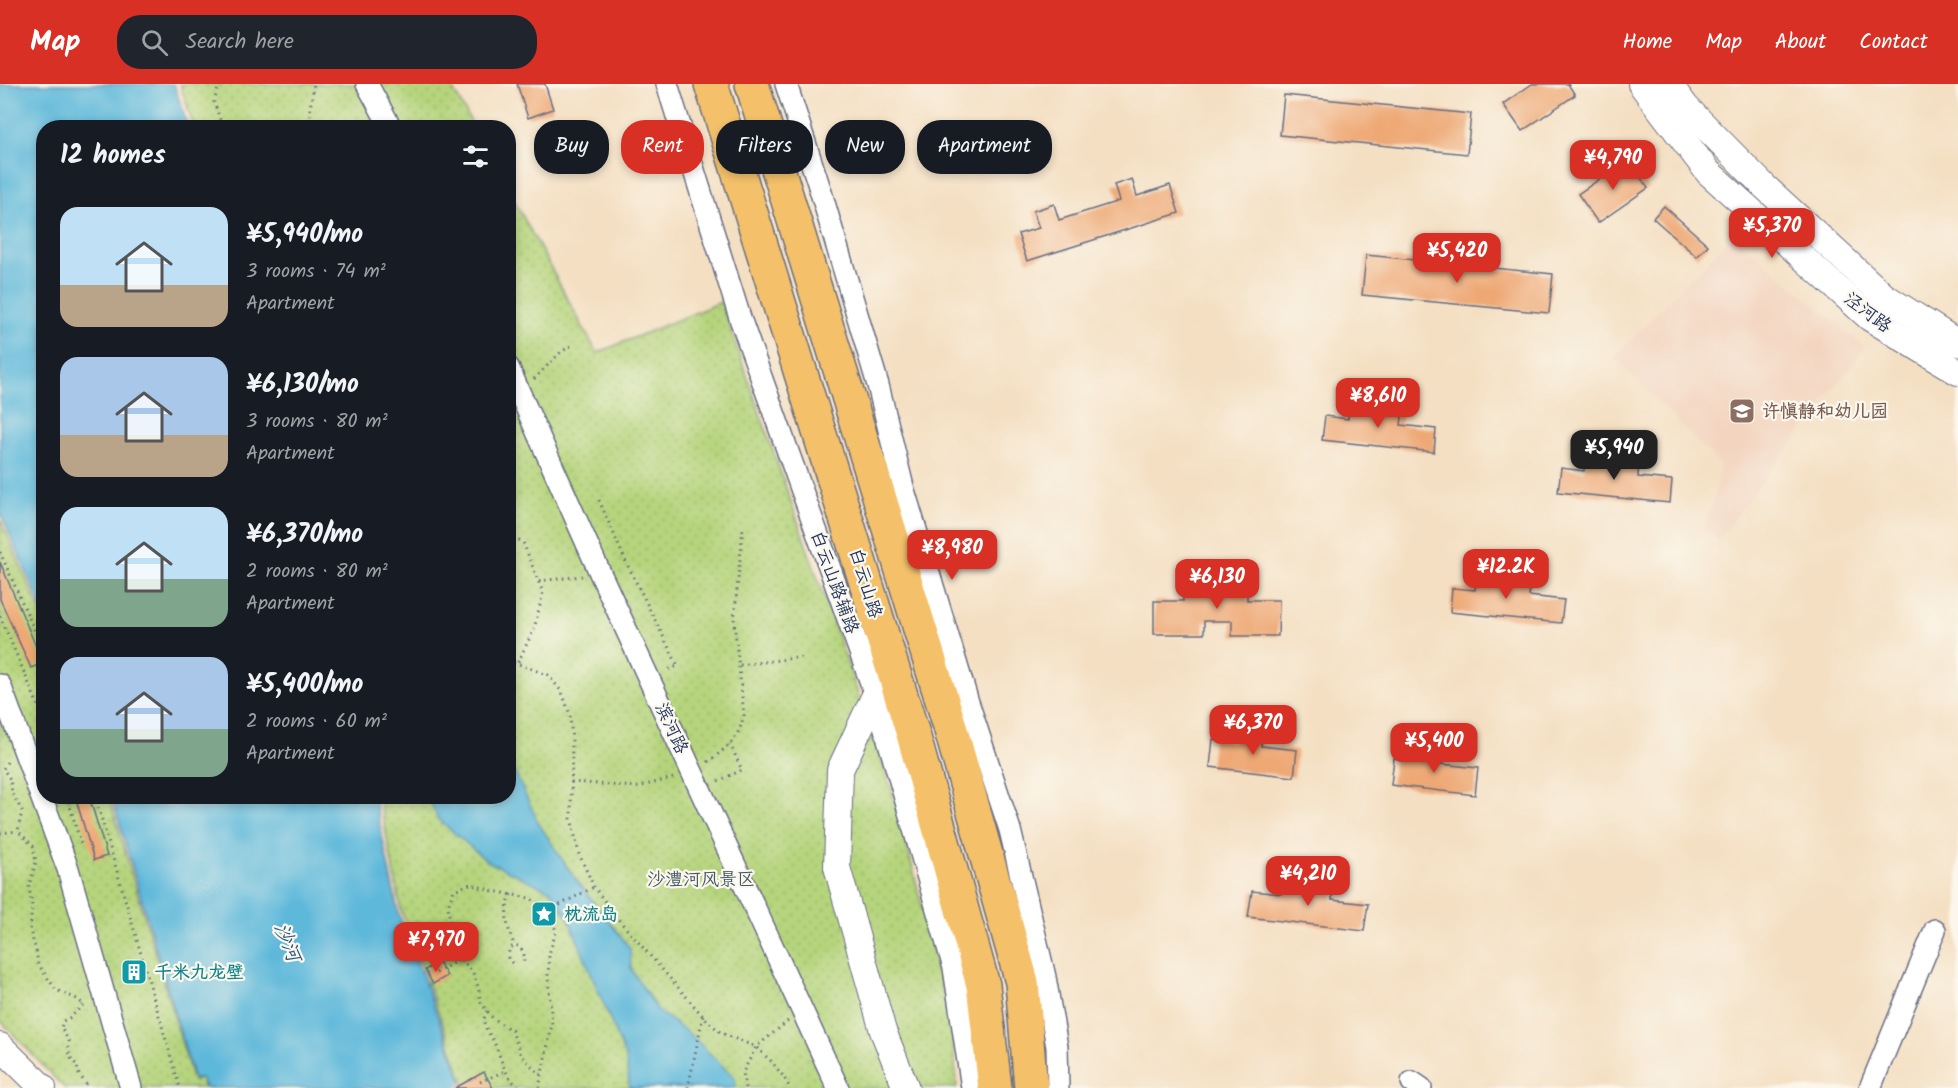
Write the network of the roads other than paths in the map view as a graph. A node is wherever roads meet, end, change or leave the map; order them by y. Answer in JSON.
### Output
{"nodes":[{"id":1,"x":367,"y":84,"type":"edge"},
{"id":2,"x":667,"y":84,"type":"edge"},
{"id":3,"x":711,"y":84,"type":"edge"},
{"id":4,"x":752,"y":84,"type":"edge"},
{"id":5,"x":786,"y":84,"type":"edge"},
{"id":6,"x":1641,"y":84,"type":"edge"},
{"id":7,"x":1669,"y":84,"type":"edge"},
{"id":8,"x":387,"y":120,"type":"edge"},
{"id":9,"x":1958,"y":343,"type":"edge"},
{"id":10,"x":1958,"y":372,"type":"edge"},
{"id":11,"x":516,"y":384,"type":"edge"},
{"id":12,"x":891,"y":661,"type":"junction"},
{"id":13,"x":0,"y":685,"type":"edge"},
{"id":14,"x":875,"y":694,"type":"junction"},
{"id":15,"x":36,"y":783,"type":"edge"},
{"id":16,"x":44,"y":804,"type":"edge"},
{"id":17,"x":1935,"y":930,"type":"dead end"},
{"id":18,"x":0,"y":1046,"type":"edge"},
{"id":19,"x":43,"y":1088,"type":"edge"},
{"id":20,"x":131,"y":1088,"type":"edge"},
{"id":21,"x":838,"y":1088,"type":"edge"},
{"id":22,"x":906,"y":1088,"type":"edge"},
{"id":23,"x":972,"y":1088,"type":"edge"},
{"id":24,"x":995,"y":1088,"type":"edge"},
{"id":25,"x":1031,"y":1088,"type":"edge"},
{"id":26,"x":1058,"y":1088,"type":"edge"},
{"id":27,"x":1870,"y":1088,"type":"edge"}],
"edges":[{"from":1,"to":8,"type":"street"},
{"from":2,"to":14,"type":"street","name":"白云山路辅路"},
{"from":3,"to":12,"type":"highway","name":"白云山路"},
{"from":4,"to":25,"type":"highway","name":"白云山路"},
{"from":5,"to":26,"type":"street"},
{"from":6,"to":10,"type":"street","name":"泾河路"},
{"from":7,"to":9,"type":"street","name":"泾河路"},
{"from":11,"to":21,"type":"street","name":"滨河路"},
{"from":12,"to":14,"type":"street"},
{"from":12,"to":24,"type":"highway","name":"白云山路"},
{"from":13,"to":15,"type":"street"},
{"from":14,"to":22,"type":"street"},
{"from":14,"to":23,"type":"street","name":"白云山路辅路"},
{"from":16,"to":20,"type":"street"},
{"from":17,"to":27,"type":"street"},
{"from":18,"to":19,"type":"street"}]}
